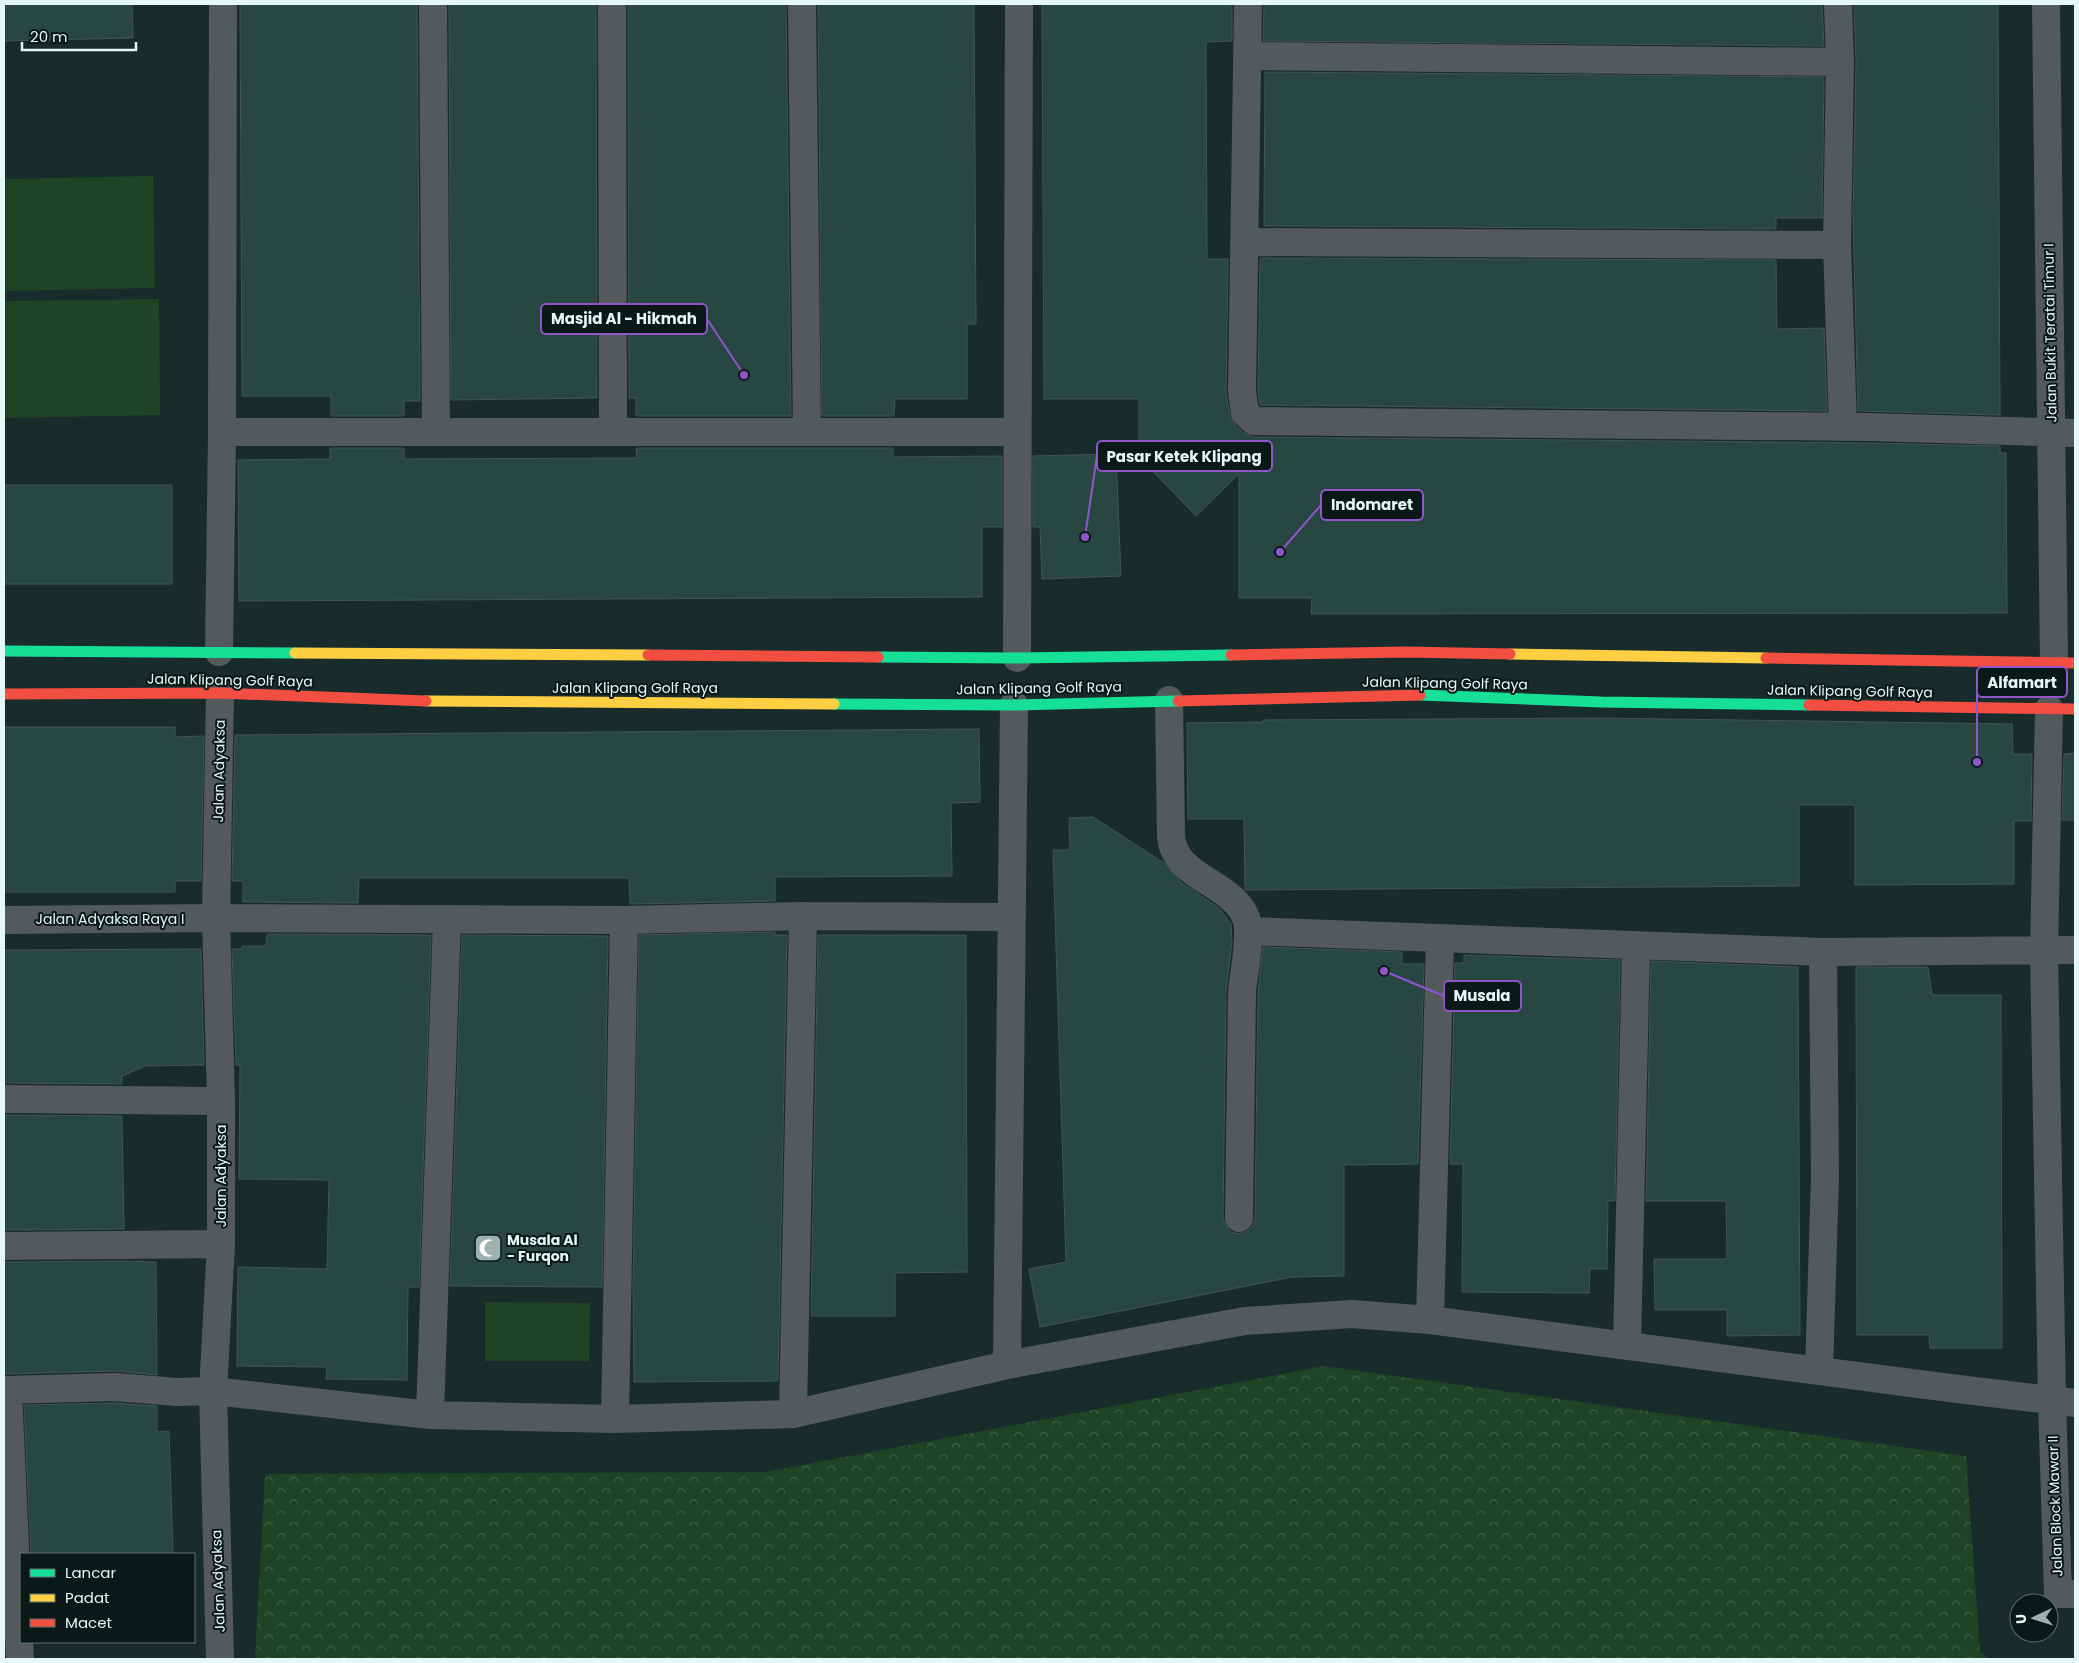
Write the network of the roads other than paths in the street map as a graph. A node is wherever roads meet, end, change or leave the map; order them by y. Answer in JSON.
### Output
{"nodes":[{"id":1,"x":223,"y":4,"type":"edge"},
{"id":2,"x":433,"y":4,"type":"edge"},
{"id":3,"x":612,"y":4,"type":"edge"},
{"id":4,"x":802,"y":4,"type":"edge"},
{"id":5,"x":1019,"y":4,"type":"edge"},
{"id":6,"x":1248,"y":4,"type":"edge"},
{"id":7,"x":1838,"y":4,"type":"edge"},
{"id":8,"x":2046,"y":4,"type":"edge"},
{"id":9,"x":1247,"y":56,"type":"junction"},
{"id":10,"x":1840,"y":62,"type":"junction"},
{"id":11,"x":1246,"y":242,"type":"junction"},
{"id":12,"x":1837,"y":245,"type":"junction"},
{"id":13,"x":1842,"y":427,"type":"junction"},
{"id":14,"x":436,"y":431,"type":"junction"},
{"id":15,"x":807,"y":431,"type":"junction"},
{"id":16,"x":222,"y":432,"type":"junction"},
{"id":17,"x":614,"y":432,"type":"junction"},
{"id":18,"x":1017,"y":432,"type":"junction"},
{"id":19,"x":2063,"y":433,"type":"edge"},
{"id":20,"x":4,"y":651,"type":"edge"},
{"id":21,"x":219,"y":652,"type":"junction"},
{"id":22,"x":1017,"y":658,"type":"junction"},
{"id":23,"x":2065,"y":663,"type":"edge"},
{"id":24,"x":220,"y":693,"type":"junction"},
{"id":25,"x":4,"y":694,"type":"edge"},
{"id":26,"x":1169,"y":700,"type":"junction"},
{"id":27,"x":1014,"y":705,"type":"junction"},
{"id":28,"x":2049,"y":709,"type":"junction"},
{"id":29,"x":2075,"y":709,"type":"edge"},
{"id":30,"x":803,"y":916,"type":"junction"},
{"id":31,"x":1012,"y":917,"type":"junction"},
{"id":32,"x":216,"y":918,"type":"junction"},
{"id":33,"x":447,"y":919,"type":"junction"},
{"id":34,"x":4,"y":920,"type":"edge"},
{"id":35,"x":624,"y":920,"type":"junction"},
{"id":36,"x":1248,"y":932,"type":"junction"},
{"id":37,"x":1440,"y":939,"type":"junction"},
{"id":38,"x":1636,"y":945,"type":"junction"},
{"id":39,"x":2075,"y":950,"type":"edge"},
{"id":40,"x":2044,"y":951,"type":"junction"},
{"id":41,"x":1823,"y":952,"type":"junction"},
{"id":42,"x":4,"y":1099,"type":"edge"},
{"id":43,"x":221,"y":1101,"type":"junction"},
{"id":44,"x":1238,"y":1218,"type":"dead end"},
{"id":45,"x":221,"y":1244,"type":"junction"},
{"id":46,"x":4,"y":1246,"type":"edge"},
{"id":47,"x":1430,"y":1320,"type":"junction"},
{"id":48,"x":1627,"y":1346,"type":"junction"},
{"id":49,"x":1007,"y":1365,"type":"junction"},
{"id":50,"x":1819,"y":1371,"type":"junction"},
{"id":51,"x":6,"y":1390,"type":"edge"},
{"id":52,"x":213,"y":1391,"type":"junction"},
{"id":53,"x":2064,"y":1401,"type":"edge"},
{"id":54,"x":793,"y":1414,"type":"junction"},
{"id":55,"x":430,"y":1415,"type":"junction"},
{"id":56,"x":615,"y":1419,"type":"junction"},
{"id":57,"x":2075,"y":1594,"type":"edge"},
{"id":58,"x":20,"y":1659,"type":"edge"},
{"id":59,"x":220,"y":1659,"type":"edge"}],
"edges":[{"from":1,"to":16,"type":"street"},
{"from":2,"to":14,"type":"street"},
{"from":3,"to":17,"type":"street"},
{"from":4,"to":15,"type":"street"},
{"from":5,"to":18,"type":"street"},
{"from":6,"to":9,"type":"street"},
{"from":7,"to":10,"type":"street"},
{"from":8,"to":19,"type":"street","name":"Jalan Bukit Teratai Timur I"},
{"from":9,"to":10,"type":"street"},
{"from":9,"to":11,"type":"street"},
{"from":10,"to":12,"type":"street"},
{"from":11,"to":12,"type":"street"},
{"from":11,"to":13,"type":"street"},
{"from":12,"to":13,"type":"street"},
{"from":13,"to":19,"type":"street"},
{"from":14,"to":16,"type":"street"},
{"from":14,"to":17,"type":"street"},
{"from":15,"to":17,"type":"street"},
{"from":15,"to":18,"type":"street"},
{"from":16,"to":21,"type":"street"},
{"from":18,"to":22,"type":"street"},
{"from":19,"to":23,"type":"street","name":"Jalan Bukit Teratai Timur I"},
{"from":20,"to":21,"type":"main road","name":"Jalan Klipang Golf Raya"},
{"from":21,"to":22,"type":"main road","name":"Jalan Klipang Golf Raya"},
{"from":22,"to":23,"type":"main road","name":"Jalan Klipang Golf Raya"},
{"from":24,"to":25,"type":"main road","name":"Jalan Klipang Golf Raya"},
{"from":24,"to":27,"type":"main road","name":"Jalan Klipang Golf Raya"},
{"from":24,"to":32,"type":"street","name":"Jalan Adyaksa"},
{"from":26,"to":27,"type":"main road","name":"Jalan Klipang Golf Raya"},
{"from":26,"to":28,"type":"main road","name":"Jalan Klipang Golf Raya"},
{"from":26,"to":36,"type":"street"},
{"from":27,"to":31,"type":"street"},
{"from":28,"to":29,"type":"main road","name":"Jalan Klipang Golf Raya"},
{"from":28,"to":40,"type":"street"},
{"from":30,"to":31,"type":"street","name":"Jalan Adyaksa Raya I"},
{"from":30,"to":35,"type":"street","name":"Jalan Adyaksa Raya I"},
{"from":30,"to":54,"type":"street"},
{"from":31,"to":49,"type":"street"},
{"from":32,"to":33,"type":"street","name":"Jalan Adyaksa Raya I"},
{"from":32,"to":34,"type":"street","name":"Jalan Adyaksa Raya I"},
{"from":32,"to":43,"type":"street","name":"Jalan Adyaksa"},
{"from":33,"to":35,"type":"street","name":"Jalan Adyaksa Raya I"},
{"from":33,"to":55,"type":"street"},
{"from":35,"to":56,"type":"street"},
{"from":36,"to":37,"type":"street"},
{"from":36,"to":44,"type":"street"},
{"from":37,"to":38,"type":"street"},
{"from":37,"to":47,"type":"street"},
{"from":38,"to":41,"type":"street"},
{"from":38,"to":48,"type":"street"},
{"from":39,"to":40,"type":"street"},
{"from":40,"to":41,"type":"street"},
{"from":40,"to":53,"type":"street"},
{"from":41,"to":50,"type":"street"},
{"from":42,"to":43,"type":"street"},
{"from":43,"to":45,"type":"street","name":"Jalan Adyaksa"},
{"from":45,"to":46,"type":"street"},
{"from":45,"to":52,"type":"street","name":"Jalan Adyaksa"},
{"from":47,"to":48,"type":"street"},
{"from":47,"to":49,"type":"street"},
{"from":48,"to":50,"type":"street"},
{"from":49,"to":54,"type":"street"},
{"from":50,"to":53,"type":"street"},
{"from":51,"to":52,"type":"street"},
{"from":51,"to":58,"type":"street"},
{"from":52,"to":55,"type":"street"},
{"from":52,"to":59,"type":"street","name":"Jalan Adyaksa"},
{"from":53,"to":57,"type":"street","name":"Jalan Block Mawar II"},
{"from":54,"to":56,"type":"street"},
{"from":55,"to":56,"type":"street"}]}
